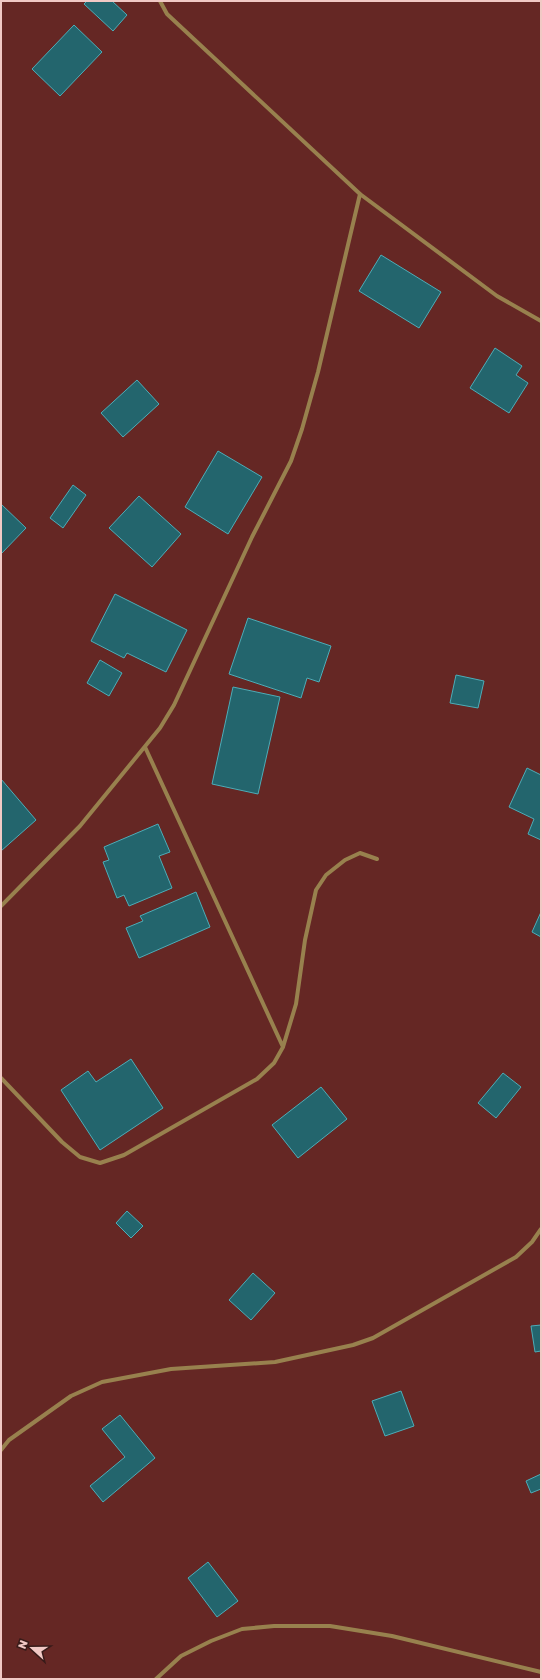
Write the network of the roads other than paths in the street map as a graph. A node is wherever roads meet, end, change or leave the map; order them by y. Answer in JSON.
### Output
{"nodes":[{"id":1,"x":160,"y":1,"type":"edge"},
{"id":2,"x":360,"y":194,"type":"junction"},
{"id":3,"x":541,"y":321,"type":"edge"},
{"id":4,"x":145,"y":747,"type":"junction"},
{"id":5,"x":377,"y":859,"type":"dead end"},
{"id":6,"x":1,"y":906,"type":"edge"},
{"id":7,"x":283,"y":1047,"type":"junction"},
{"id":8,"x":1,"y":1078,"type":"edge"},
{"id":9,"x":541,"y":1229,"type":"edge"},
{"id":10,"x":1,"y":1450,"type":"edge"},
{"id":11,"x":541,"y":1672,"type":"edge"},
{"id":12,"x":156,"y":1679,"type":"edge"}],
"edges":[{"from":1,"to":2,"type":"street"},
{"from":2,"to":3,"type":"street"},
{"from":2,"to":4,"type":"street"},
{"from":4,"to":6,"type":"street"},
{"from":4,"to":7,"type":"street"},
{"from":5,"to":7,"type":"street"},
{"from":7,"to":8,"type":"street"},
{"from":9,"to":10,"type":"street"},
{"from":11,"to":12,"type":"street"}]}
